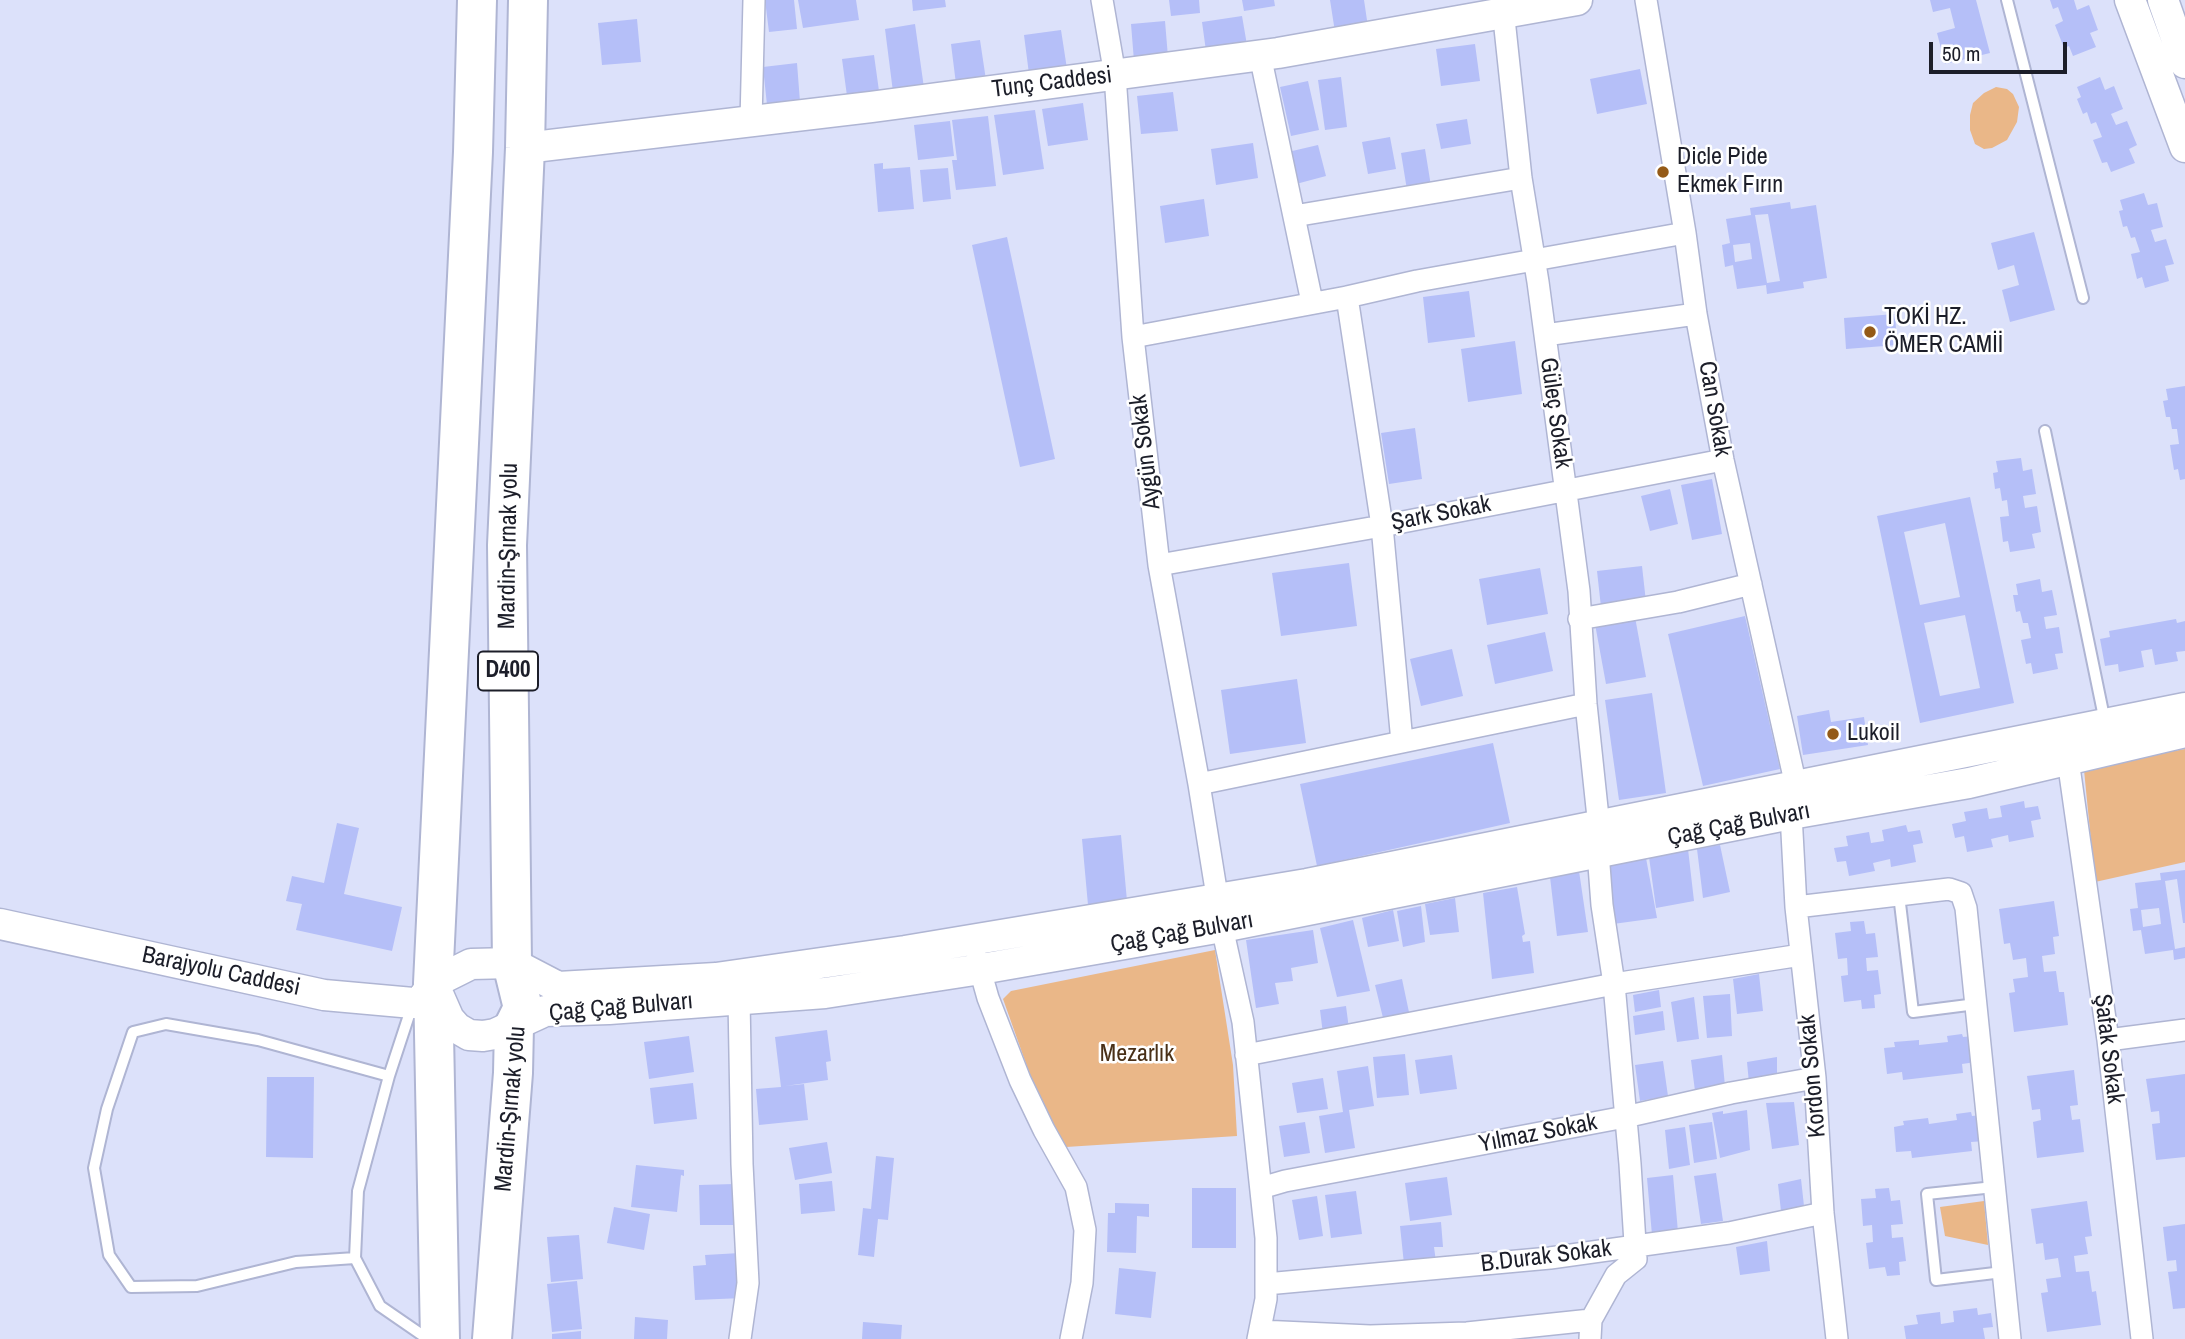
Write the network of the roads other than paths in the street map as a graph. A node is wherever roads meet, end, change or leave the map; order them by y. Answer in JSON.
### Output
{"nodes":[{"id":1,"x":477,"y":0,"type":"edge"},
{"id":2,"x":528,"y":0,"type":"edge"},
{"id":3,"x":754,"y":0,"type":"edge"},
{"id":4,"x":1102,"y":0,"type":"edge"},
{"id":5,"x":1577,"y":0,"type":"edge"},
{"id":6,"x":1646,"y":0,"type":"edge"},
{"id":7,"x":2007,"y":0,"type":"edge"},
{"id":8,"x":2130,"y":0,"type":"edge"},
{"id":9,"x":2163,"y":0,"type":"edge"},
{"id":10,"x":1503,"y":7,"type":"edge"},
{"id":11,"x":1261,"y":55,"type":"junction"},
{"id":12,"x":2185,"y":63,"type":"edge"},
{"id":13,"x":1115,"y":75,"type":"junction"},
{"id":14,"x":751,"y":121,"type":"junction"},
{"id":15,"x":2185,"y":147,"type":"edge"},
{"id":16,"x":525,"y":148,"type":"junction"},
{"id":17,"x":1521,"y":178,"type":"junction"},
{"id":18,"x":1294,"y":216,"type":"junction"},
{"id":19,"x":1685,"y":233,"type":"junction"},
{"id":20,"x":1534,"y":259,"type":"junction"},
{"id":21,"x":1346,"y":297,"type":"junction"},
{"id":22,"x":2083,"y":298,"type":"dead end"},
{"id":23,"x":1312,"y":302,"type":"junction"},
{"id":24,"x":1696,"y":314,"type":"junction"},
{"id":25,"x":1545,"y":335,"type":"junction"},
{"id":26,"x":1133,"y":337,"type":"junction"},
{"id":27,"x":2045,"y":431,"type":"dead end"},
{"id":28,"x":1723,"y":460,"type":"junction"},
{"id":29,"x":1565,"y":489,"type":"junction"},
{"id":30,"x":1382,"y":526,"type":"junction"},
{"id":31,"x":1159,"y":565,"type":"junction"},
{"id":32,"x":1751,"y":584,"type":"junction"},
{"id":33,"x":1579,"y":619,"type":"junction"},
{"id":34,"x":1586,"y":704,"type":"junction"},
{"id":35,"x":2185,"y":708,"type":"edge"},
{"id":36,"x":2106,"y":725,"type":"junction"},
{"id":37,"x":2185,"y":732,"type":"edge"},
{"id":38,"x":1402,"y":742,"type":"junction"},
{"id":39,"x":2068,"y":760,"type":"junction"},
{"id":40,"x":1199,"y":784,"type":"junction"},
{"id":41,"x":1794,"y":800,"type":"junction"},
{"id":42,"x":1599,"y":840,"type":"junction"},
{"id":43,"x":1899,"y":895,"type":"junction"},
{"id":44,"x":1796,"y":907,"type":"junction"},
{"id":45,"x":1219,"y":914,"type":"junction"},
{"id":46,"x":0,"y":924,"type":"edge"},
{"id":47,"x":970,"y":940,"type":"junction"},
{"id":48,"x":1801,"y":955,"type":"junction"},
{"id":49,"x":512,"y":963,"type":"junction"},
{"id":50,"x":981,"y":969,"type":"junction"},
{"id":51,"x":1614,"y":984,"type":"junction"},
{"id":52,"x":423,"y":993,"type":"junction"},
{"id":53,"x":739,"y":999,"type":"junction"},
{"id":54,"x":1976,"y":1004,"type":"junction"},
{"id":55,"x":514,"y":1026,"type":"junction"},
{"id":56,"x":2185,"y":1030,"type":"edge"},
{"id":57,"x":2108,"y":1040,"type":"junction"},
{"id":58,"x":1246,"y":1055,"type":"junction"},
{"id":59,"x":389,"y":1076,"type":"junction"},
{"id":60,"x":1815,"y":1078,"type":"junction"},
{"id":61,"x":1625,"y":1118,"type":"junction"},
{"id":62,"x":1994,"y":1187,"type":"junction"},
{"id":63,"x":1261,"y":1188,"type":"junction"},
{"id":64,"x":1823,"y":1213,"type":"junction"},
{"id":65,"x":1635,"y":1246,"type":"junction"},
{"id":66,"x":355,"y":1258,"type":"junction"},
{"id":67,"x":2003,"y":1272,"type":"junction"},
{"id":68,"x":1266,"y":1284,"type":"junction"},
{"id":69,"x":1590,"y":1329,"type":"edge"},
{"id":70,"x":1259,"y":1335,"type":"edge"},
{"id":71,"x":428,"y":1339,"type":"edge"},
{"id":72,"x":440,"y":1339,"type":"edge"},
{"id":73,"x":492,"y":1339,"type":"edge"},
{"id":74,"x":740,"y":1339,"type":"edge"},
{"id":75,"x":1071,"y":1339,"type":"edge"},
{"id":76,"x":1837,"y":1339,"type":"edge"},
{"id":77,"x":2010,"y":1339,"type":"edge"},
{"id":78,"x":2143,"y":1339,"type":"edge"}],
"edges":[{"from":1,"to":52,"type":"highway"},
{"from":2,"to":16,"type":"highway","name":"Mardin-Şırnak yolu","number":"D400"},
{"from":3,"to":14,"type":"street"},
{"from":4,"to":13,"type":"street","name":"Aygün Sokak"},
{"from":5,"to":10,"type":"main road","name":"Tunç Caddesi"},
{"from":6,"to":19,"type":"street","name":"Can Sokak"},
{"from":7,"to":22,"type":"lane"},
{"from":8,"to":15,"type":"main road"},
{"from":9,"to":12,"type":"main road"},
{"from":10,"to":11,"type":"main road","name":"Tunç Caddesi"},
{"from":10,"to":17,"type":"street","name":"Güleç Sokak"},
{"from":11,"to":13,"type":"main road","name":"Tunç Caddesi"},
{"from":11,"to":18,"type":"street"},
{"from":13,"to":14,"type":"main road","name":"Tunç Caddesi"},
{"from":13,"to":26,"type":"street","name":"Aygün Sokak"},
{"from":14,"to":16,"type":"main road","name":"Tunç Caddesi"},
{"from":16,"to":49,"type":"highway","name":"Mardin-Şırnak yolu","number":"D400"},
{"from":17,"to":18,"type":"street"},
{"from":17,"to":20,"type":"street","name":"Güleç Sokak"},
{"from":18,"to":23,"type":"street"},
{"from":19,"to":20,"type":"street"},
{"from":19,"to":24,"type":"street","name":"Can Sokak"},
{"from":20,"to":21,"type":"street"},
{"from":20,"to":25,"type":"street","name":"Güleç Sokak"},
{"from":21,"to":23,"type":"street"},
{"from":21,"to":30,"type":"street"},
{"from":23,"to":26,"type":"street"},
{"from":24,"to":25,"type":"street"},
{"from":24,"to":28,"type":"street","name":"Can Sokak"},
{"from":25,"to":29,"type":"street","name":"Güleç Sokak"},
{"from":26,"to":31,"type":"street","name":"Aygün Sokak"},
{"from":27,"to":36,"type":"lane"},
{"from":28,"to":29,"type":"street","name":"Şark Sokak"},
{"from":28,"to":32,"type":"street","name":"Can Sokak"},
{"from":29,"to":30,"type":"street","name":"Şark Sokak"},
{"from":29,"to":33,"type":"street","name":"Güleç Sokak"},
{"from":30,"to":31,"type":"street","name":"Şark Sokak"},
{"from":30,"to":38,"type":"street"},
{"from":31,"to":40,"type":"street","name":"Aygün Sokak"},
{"from":32,"to":33,"type":"street"},
{"from":32,"to":41,"type":"street","name":"Can Sokak"},
{"from":33,"to":34,"type":"street","name":"Güleç Sokak"},
{"from":34,"to":38,"type":"street"},
{"from":34,"to":42,"type":"street","name":"Güleç Sokak"},
{"from":35,"to":36,"type":"main road","name":"Çağ Çağ Bulvarı"},
{"from":36,"to":41,"type":"main road","name":"Çağ Çağ Bulvarı"},
{"from":37,"to":39,"type":"main road","name":"Çağ Çağ Bulvarı"},
{"from":38,"to":40,"type":"street"},
{"from":39,"to":41,"type":"main road","name":"Çağ Çağ Bulvarı"},
{"from":39,"to":57,"type":"street","name":"Şafak Sokak"},
{"from":40,"to":45,"type":"street","name":"Aygün Sokak"},
{"from":41,"to":42,"type":"main road","name":"Çağ Çağ Bulvarı"},
{"from":41,"to":44,"type":"street","name":"Kordon Sokak"},
{"from":42,"to":45,"type":"main road","name":"Çağ Çağ Bulvarı"},
{"from":42,"to":51,"type":"street","name":"Güleç Sokak"},
{"from":43,"to":44,"type":"street"},
{"from":43,"to":54,"type":"street"},
{"from":43,"to":54,"type":"lane"},
{"from":44,"to":48,"type":"street","name":"Kordon Sokak"},
{"from":45,"to":47,"type":"main road","name":"Çağ Çağ Bulvarı"},
{"from":45,"to":50,"type":"main road","name":"Çağ Çağ Bulvarı"},
{"from":45,"to":58,"type":"street","name":"Aygün Sokak"},
{"from":46,"to":52,"type":"main road","name":"Barajyolu Caddesi"},
{"from":47,"to":49,"type":"main road","name":"Çağ Çağ Bulvarı"},
{"from":47,"to":50,"type":"street"},
{"from":48,"to":51,"type":"street"},
{"from":48,"to":60,"type":"street","name":"Kordon Sokak"},
{"from":49,"to":52,"type":"main road","name":"Çağ Çağ Bulvarı"},
{"from":49,"to":55,"type":"highway","name":"Mardin-Şırnak yolu","number":"D400"},
{"from":50,"to":53,"type":"main road","name":"Çağ Çağ Bulvarı"},
{"from":50,"to":75,"type":"street"},
{"from":51,"to":58,"type":"street"},
{"from":51,"to":61,"type":"street","name":"Güleç Sokak"},
{"from":52,"to":55,"type":"main road","name":"Çağ Çağ Bulvarı"},
{"from":52,"to":59,"type":"lane"},
{"from":52,"to":72,"type":"highway"},
{"from":53,"to":55,"type":"main road","name":"Çağ Çağ Bulvarı"},
{"from":53,"to":74,"type":"street"},
{"from":54,"to":62,"type":"street"},
{"from":55,"to":73,"type":"highway","name":"Mardin-Şırnak yolu","number":"D400"},
{"from":56,"to":57,"type":"street"},
{"from":57,"to":78,"type":"street","name":"Şafak Sokak"},
{"from":58,"to":63,"type":"street","name":"Aygün Sokak"},
{"from":59,"to":66,"type":"lane"},
{"from":59,"to":66,"type":"lane"},
{"from":60,"to":61,"type":"street","name":"Yılmaz Sokak"},
{"from":60,"to":64,"type":"street","name":"Kordon Sokak"},
{"from":61,"to":63,"type":"street","name":"Yılmaz Sokak"},
{"from":61,"to":65,"type":"street","name":"Güleç Sokak"},
{"from":62,"to":67,"type":"street"},
{"from":62,"to":67,"type":"lane"},
{"from":63,"to":68,"type":"street","name":"Aygün Sokak"},
{"from":64,"to":65,"type":"street","name":"B.Durak Sokak"},
{"from":64,"to":76,"type":"street","name":"Kordon Sokak"},
{"from":65,"to":68,"type":"street","name":"B.Durak Sokak"},
{"from":65,"to":69,"type":"street"},
{"from":66,"to":71,"type":"lane"},
{"from":67,"to":77,"type":"street"},
{"from":68,"to":70,"type":"street","name":"Aygün Sokak"},
{"from":69,"to":70,"type":"street"}]}
